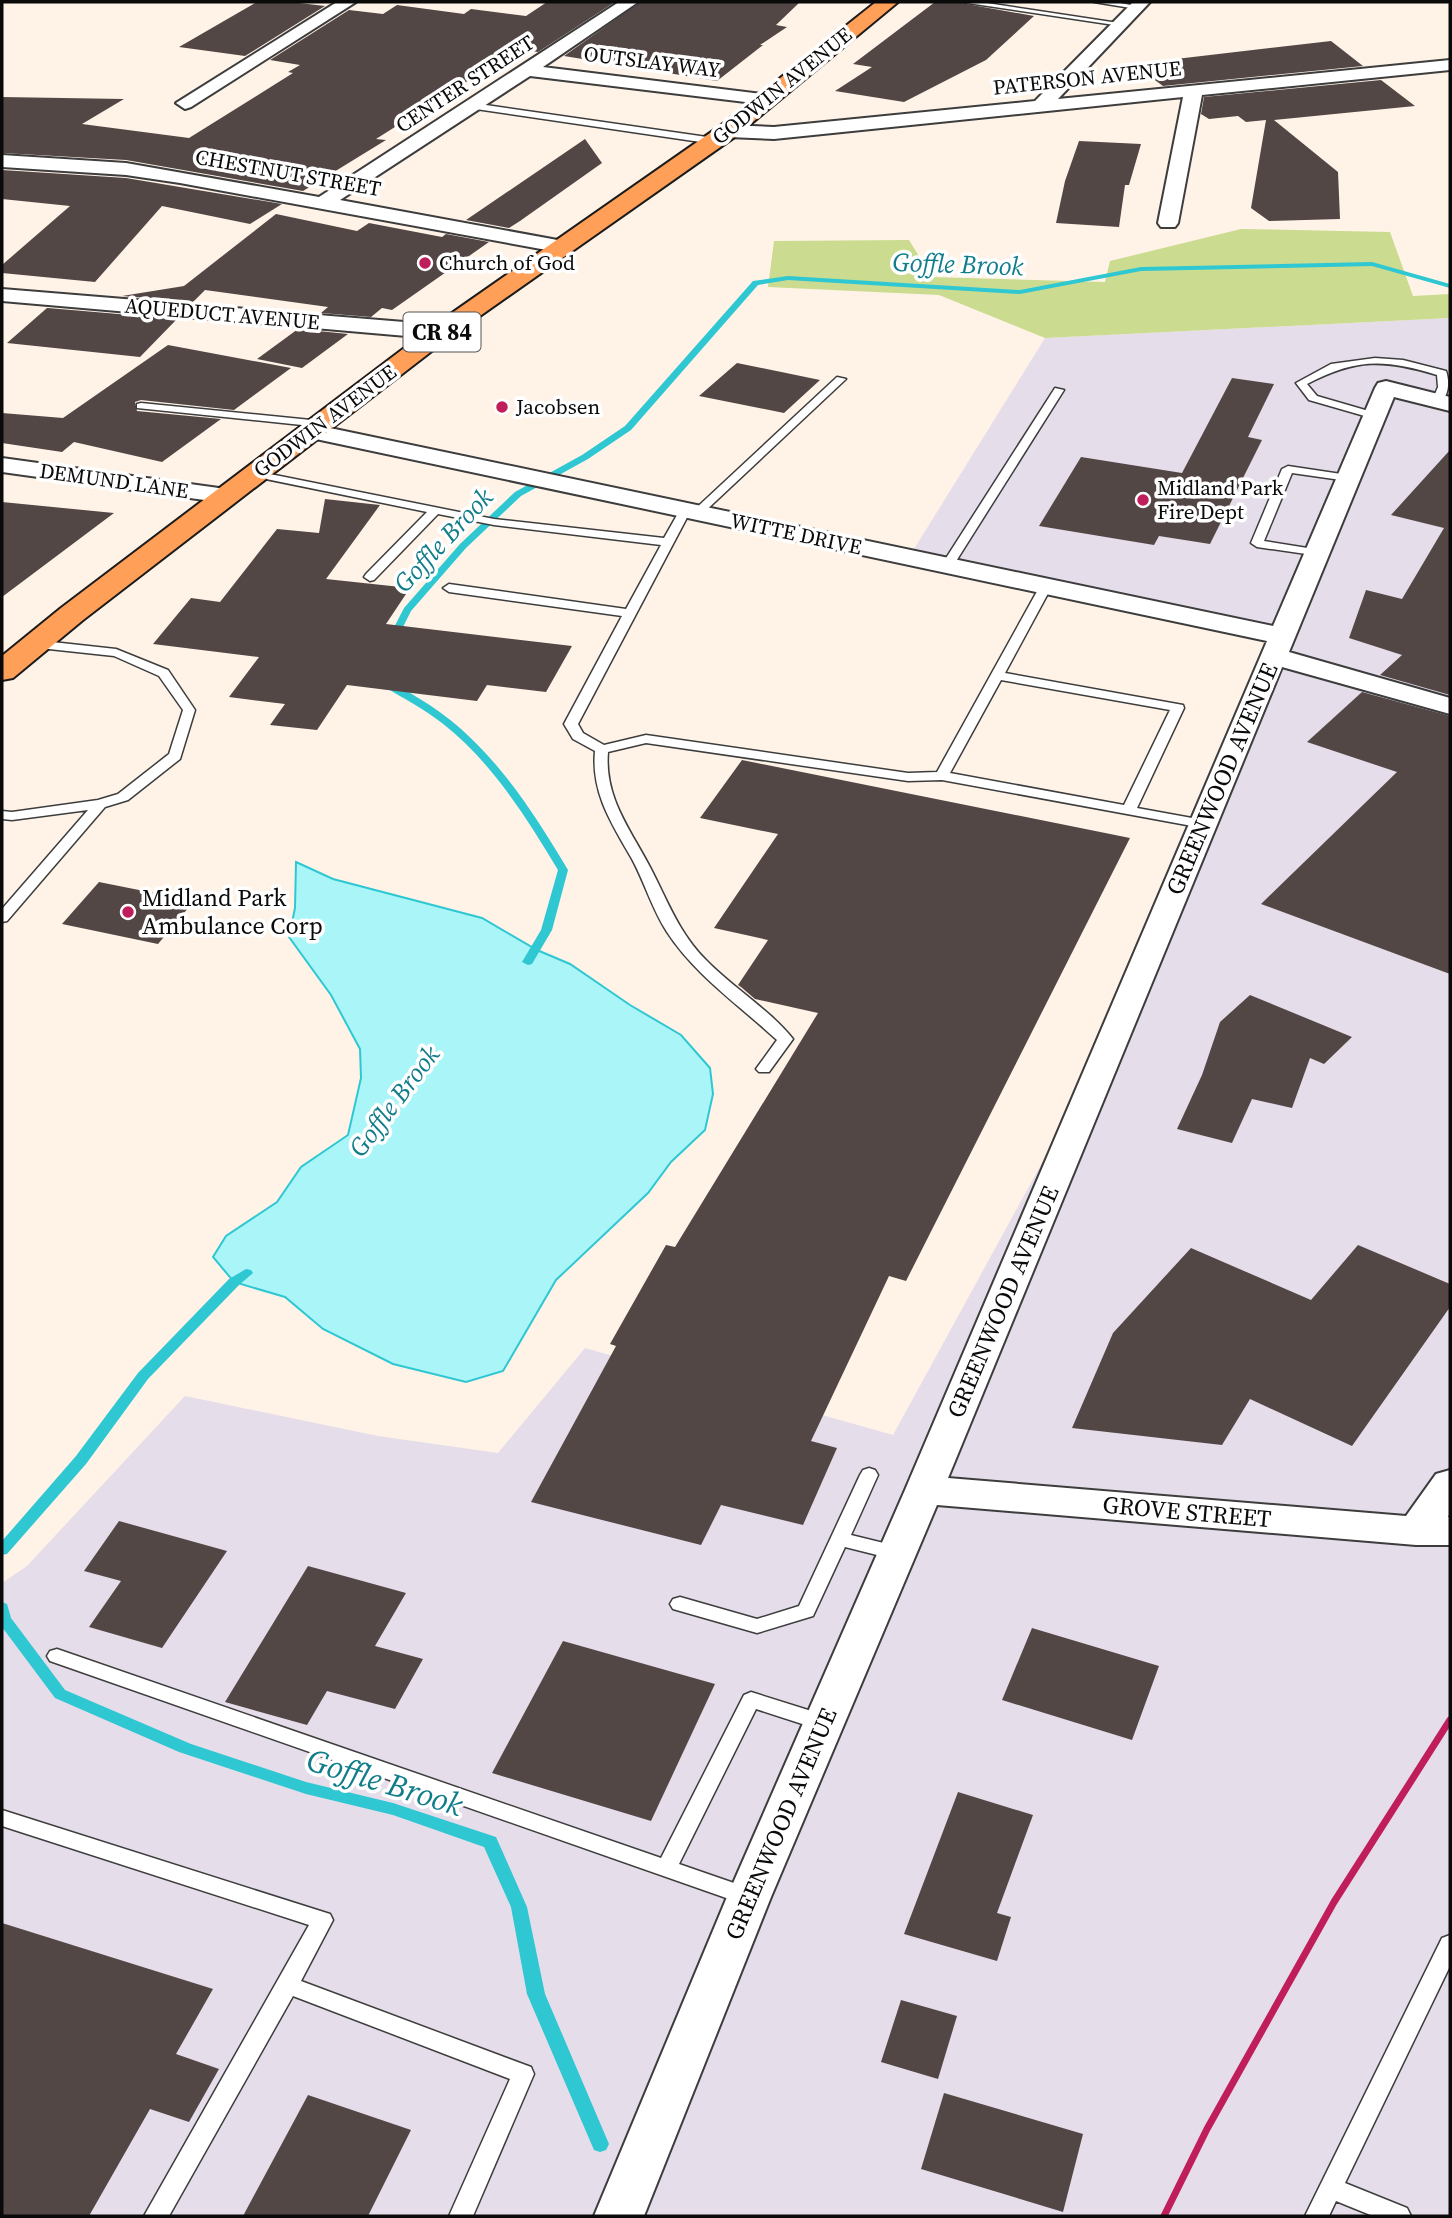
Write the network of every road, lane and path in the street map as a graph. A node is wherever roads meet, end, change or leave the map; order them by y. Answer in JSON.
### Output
{"nodes":[{"id":1,"x":348,"y":2,"type":"edge"},
{"id":2,"x":630,"y":2,"type":"edge"},
{"id":3,"x":888,"y":2,"type":"edge"},
{"id":4,"x":965,"y":2,"type":"edge"},
{"id":5,"x":1098,"y":2,"type":"edge"},
{"id":6,"x":1140,"y":4,"type":"edge"},
{"id":7,"x":1121,"y":24,"type":"junction"},
{"id":8,"x":1450,"y":65,"type":"edge"},
{"id":9,"x":528,"y":70,"type":"junction"},
{"id":10,"x":1194,"y":89,"type":"junction"},
{"id":11,"x":770,"y":100,"type":"junction"},
{"id":12,"x":185,"y":103,"type":"dead end"},
{"id":13,"x":1041,"y":106,"type":"junction"},
{"id":14,"x":472,"y":107,"type":"junction"},
{"id":15,"x":721,"y":136,"type":"junction"},
{"id":16,"x":2,"y":162,"type":"edge"},
{"id":17,"x":323,"y":203,"type":"junction"},
{"id":18,"x":1168,"y":223,"type":"dead end"},
{"id":19,"x":563,"y":247,"type":"junction"},
{"id":20,"x":5,"y":298,"type":"edge"},
{"id":21,"x":441,"y":332,"type":"junction"},
{"id":22,"x":841,"y":379,"type":"dead end"},
{"id":23,"x":1059,"y":390,"type":"dead end"},
{"id":24,"x":1380,"y":402,"type":"junction"},
{"id":25,"x":1443,"y":403,"type":"edge"},
{"id":26,"x":141,"y":406,"type":"dead end"},
{"id":27,"x":316,"y":428,"type":"junction"},
{"id":28,"x":2,"y":466,"type":"edge"},
{"id":29,"x":256,"y":474,"type":"junction"},
{"id":30,"x":1348,"y":478,"type":"junction"},
{"id":31,"x":226,"y":496,"type":"junction"},
{"id":32,"x":435,"y":511,"type":"junction"},
{"id":33,"x":691,"y":511,"type":"junction"},
{"id":34,"x":668,"y":542,"type":"junction"},
{"id":35,"x":1316,"y":553,"type":"junction"},
{"id":36,"x":947,"y":565,"type":"junction"},
{"id":37,"x":370,"y":577,"type":"dead end"},
{"id":38,"x":1046,"y":586,"type":"junction"},
{"id":39,"x":449,"y":587,"type":"dead end"},
{"id":40,"x":630,"y":613,"type":"junction"},
{"id":41,"x":34,"y":644,"type":"junction"},
{"id":42,"x":1278,"y":646,"type":"junction"},
{"id":43,"x":2,"y":671,"type":"edge"},
{"id":44,"x":997,"y":675,"type":"junction"},
{"id":45,"x":1450,"y":706,"type":"edge"},
{"id":46,"x":602,"y":749,"type":"junction"},
{"id":47,"x":942,"y":776,"type":"junction"},
{"id":48,"x":100,"y":804,"type":"junction"},
{"id":49,"x":1129,"y":810,"type":"junction"},
{"id":50,"x":2,"y":815,"type":"edge"},
{"id":51,"x":1203,"y":824,"type":"junction"},
{"id":52,"x":2,"y":918,"type":"edge"},
{"id":53,"x":764,"y":1069,"type":"dead end"},
{"id":54,"x":869,"y":1475,"type":"dead end"},
{"id":55,"x":1450,"y":1484,"type":"edge"},
{"id":56,"x":924,"y":1490,"type":"junction"},
{"id":57,"x":1433,"y":1531,"type":"edge"},
{"id":58,"x":840,"y":1539,"type":"junction"},
{"id":59,"x":897,"y":1553,"type":"junction"},
{"id":60,"x":680,"y":1604,"type":"dead end"},
{"id":61,"x":57,"y":1656,"type":"dead end"},
{"id":62,"x":824,"y":1723,"type":"junction"},
{"id":63,"x":2,"y":1818,"type":"edge"},
{"id":64,"x":666,"y":1868,"type":"junction"},
{"id":65,"x":749,"y":1897,"type":"junction"},
{"id":66,"x":1450,"y":1944,"type":"edge"},
{"id":67,"x":288,"y":1985,"type":"junction"},
{"id":68,"x":1330,"y":2188,"type":"junction"},
{"id":69,"x":156,"y":2216,"type":"edge"},
{"id":70,"x":461,"y":2216,"type":"edge"},
{"id":71,"x":619,"y":2216,"type":"edge"},
{"id":72,"x":1317,"y":2216,"type":"edge"},
{"id":73,"x":1399,"y":2216,"type":"edge"}],
"edges":[{"from":1,"to":12,"type":"street"},
{"from":2,"to":9,"type":"street","name":"CENTER STREET"},
{"from":3,"to":11,"type":"main road","name":"GODWIN AVENUE","number":"CR 84"},
{"from":4,"to":7,"type":"lane"},
{"from":5,"to":6,"type":"lane"},
{"from":6,"to":7,"type":"street"},
{"from":7,"to":13,"type":"street"},
{"from":8,"to":10,"type":"street","name":"PATERSON AVENUE"},
{"from":9,"to":11,"type":"street","name":"OUTSLAY WAY"},
{"from":9,"to":14,"type":"street","name":"CENTER STREET"},
{"from":10,"to":13,"type":"street","name":"PATERSON AVENUE"},
{"from":10,"to":18,"type":"street"},
{"from":11,"to":15,"type":"main road","name":"GODWIN AVENUE","number":"CR 84"},
{"from":13,"to":15,"type":"street","name":"PATERSON AVENUE"},
{"from":14,"to":15,"type":"lane"},
{"from":14,"to":17,"type":"street","name":"CENTER STREET"},
{"from":15,"to":19,"type":"main road","name":"GODWIN AVENUE","number":"CR 84"},
{"from":16,"to":17,"type":"street","name":"CHESTNUT STREET"},
{"from":17,"to":19,"type":"street","name":"CHESTNUT STREET"},
{"from":19,"to":21,"type":"main road","name":"GODWIN AVENUE","number":"CR 84"},
{"from":20,"to":21,"type":"street","name":"AQUEDUCT AVENUE"},
{"from":21,"to":27,"type":"main road","name":"GODWIN AVENUE","number":"CR 84"},
{"from":22,"to":33,"type":"lane"},
{"from":23,"to":36,"type":"lane"},
{"from":24,"to":25,"type":"street"},
{"from":24,"to":25,"type":"lane"},
{"from":24,"to":30,"type":"street","name":"GREENWOOD AVENUE"},
{"from":26,"to":27,"type":"lane"},
{"from":27,"to":29,"type":"main road","name":"GODWIN AVENUE","number":"CR 84"},
{"from":27,"to":33,"type":"street","name":"WITTE DRIVE"},
{"from":28,"to":31,"type":"street","name":"DEMUND LANE"},
{"from":29,"to":31,"type":"main road","name":"GODWIN AVENUE","number":"CR 84"},
{"from":29,"to":32,"type":"lane"},
{"from":30,"to":35,"type":"street","name":"GREENWOOD AVENUE"},
{"from":30,"to":35,"type":"lane"},
{"from":31,"to":41,"type":"main road","name":"GODWIN AVENUE","number":"CR 84"},
{"from":32,"to":34,"type":"lane"},
{"from":32,"to":37,"type":"lane"},
{"from":33,"to":34,"type":"lane"},
{"from":33,"to":36,"type":"street","name":"WITTE DRIVE"},
{"from":34,"to":40,"type":"lane"},
{"from":35,"to":42,"type":"street","name":"GREENWOOD AVENUE"},
{"from":36,"to":38,"type":"street","name":"WITTE DRIVE"},
{"from":38,"to":42,"type":"street","name":"WITTE DRIVE"},
{"from":38,"to":44,"type":"lane"},
{"from":39,"to":40,"type":"lane"},
{"from":40,"to":46,"type":"lane"},
{"from":41,"to":43,"type":"main road","name":"GODWIN AVENUE","number":"CR 84"},
{"from":41,"to":48,"type":"lane"},
{"from":42,"to":45,"type":"street","name":"WITTE DRIVE"},
{"from":42,"to":51,"type":"street","name":"GREENWOOD AVENUE"},
{"from":44,"to":47,"type":"lane"},
{"from":44,"to":49,"type":"lane"},
{"from":46,"to":47,"type":"lane"},
{"from":46,"to":53,"type":"lane"},
{"from":47,"to":49,"type":"lane"},
{"from":48,"to":50,"type":"lane"},
{"from":48,"to":52,"type":"lane"},
{"from":49,"to":51,"type":"lane"},
{"from":51,"to":56,"type":"street","name":"GREENWOOD AVENUE"},
{"from":54,"to":58,"type":"lane"},
{"from":55,"to":57,"type":"street"},
{"from":56,"to":57,"type":"street","name":"GROVE STREET"},
{"from":56,"to":59,"type":"street","name":"GREENWOOD AVENUE"},
{"from":58,"to":59,"type":"lane"},
{"from":58,"to":60,"type":"lane"},
{"from":59,"to":62,"type":"street","name":"GREENWOOD AVENUE"},
{"from":61,"to":64,"type":"lane"},
{"from":62,"to":64,"type":"lane"},
{"from":62,"to":65,"type":"street","name":"GREENWOOD AVENUE"},
{"from":63,"to":67,"type":"lane"},
{"from":64,"to":65,"type":"lane"},
{"from":65,"to":71,"type":"street","name":"GREENWOOD AVENUE"},
{"from":66,"to":68,"type":"lane"},
{"from":67,"to":69,"type":"lane"},
{"from":67,"to":70,"type":"lane"},
{"from":68,"to":72,"type":"lane"},
{"from":68,"to":73,"type":"lane"}]}
